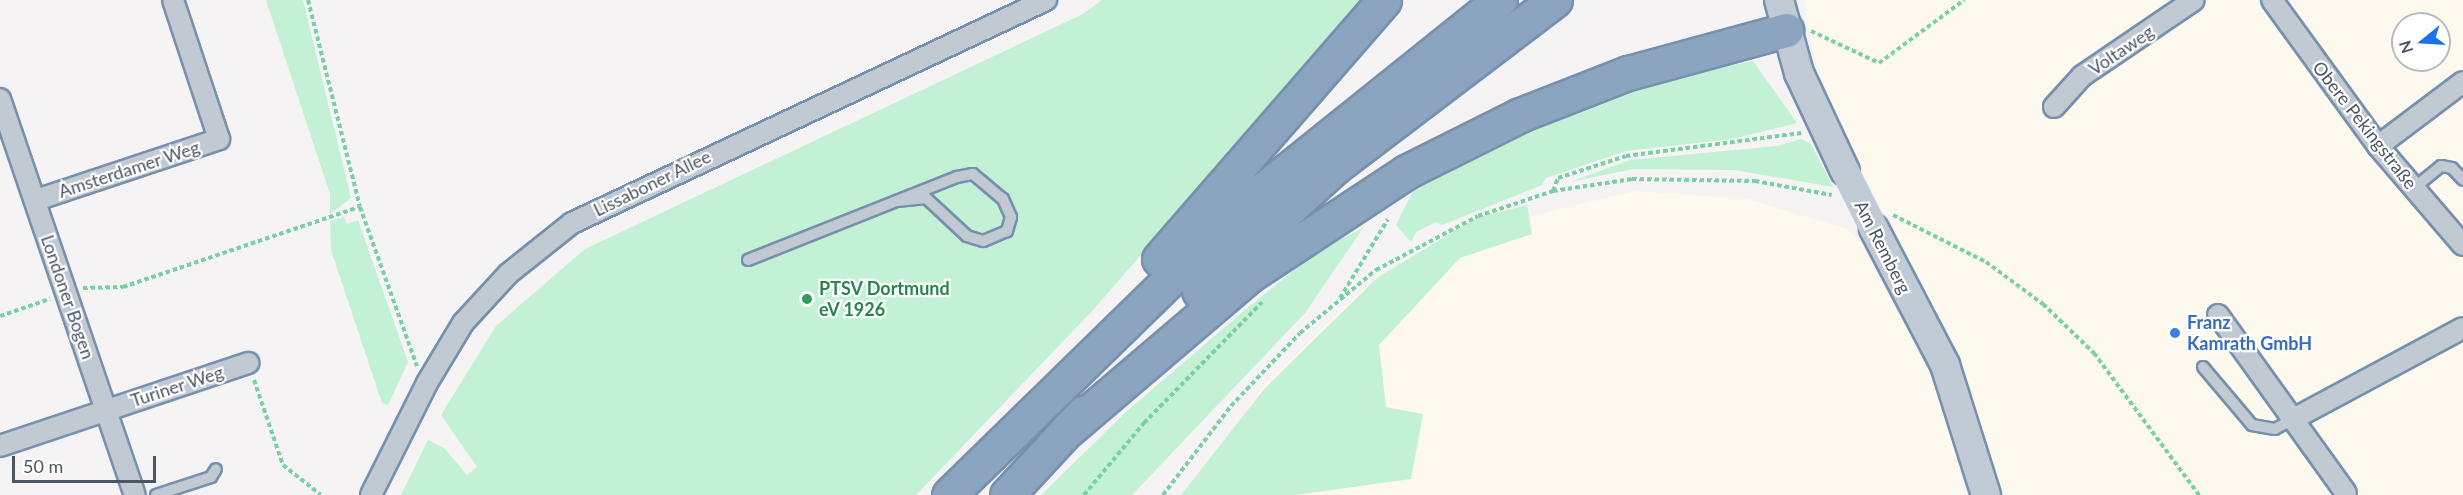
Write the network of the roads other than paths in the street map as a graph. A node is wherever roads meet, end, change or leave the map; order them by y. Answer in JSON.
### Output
{"nodes":[{"id":1,"x":173,"y":0,"type":"edge"},
{"id":2,"x":1046,"y":0,"type":"edge"},
{"id":3,"x":1384,"y":0,"type":"edge"},
{"id":4,"x":1500,"y":0,"type":"edge"},
{"id":5,"x":1555,"y":0,"type":"edge"},
{"id":6,"x":2194,"y":0,"type":"edge"},
{"id":7,"x":2272,"y":0,"type":"edge"},
{"id":8,"x":1789,"y":19,"type":"edge"},
{"id":9,"x":2463,"y":82,"type":"edge"},
{"id":10,"x":0,"y":99,"type":"edge"},
{"id":11,"x":2054,"y":107,"type":"dead end"},
{"id":12,"x":2378,"y":146,"type":"junction"},
{"id":13,"x":2463,"y":180,"type":"edge"},
{"id":14,"x":2414,"y":188,"type":"junction"},
{"id":15,"x":36,"y":200,"type":"junction"},
{"id":16,"x":897,"y":201,"type":"junction"},
{"id":17,"x":2463,"y":245,"type":"edge"},
{"id":18,"x":748,"y":260,"type":"dead end"},
{"id":19,"x":2218,"y":315,"type":"dead end"},
{"id":20,"x":2463,"y":328,"type":"edge"},
{"id":21,"x":248,"y":363,"type":"road end"},
{"id":22,"x":2203,"y":367,"type":"dead end"},
{"id":23,"x":106,"y":410,"type":"junction"},
{"id":24,"x":2297,"y":417,"type":"junction"},
{"id":25,"x":1069,"y":429,"type":"junction"},
{"id":26,"x":0,"y":446,"type":"edge"},
{"id":27,"x":977,"y":465,"type":"junction"},
{"id":28,"x":216,"y":469,"type":"dead end"},
{"id":29,"x":2346,"y":493,"type":"dead end"},
{"id":30,"x":135,"y":495,"type":"edge"},
{"id":31,"x":156,"y":495,"type":"edge"},
{"id":32,"x":371,"y":495,"type":"edge"},
{"id":33,"x":949,"y":495,"type":"edge"},
{"id":34,"x":1007,"y":495,"type":"edge"},
{"id":35,"x":1986,"y":495,"type":"edge"}],
"edges":[{"from":1,"to":15,"type":"street","name":"Amsterdamer Weg"},
{"from":2,"to":32,"type":"street","name":"Lissaboner Allee"},
{"from":3,"to":27,"type":"highway"},
{"from":4,"to":27,"type":"highway"},
{"from":5,"to":25,"type":"highway"},
{"from":6,"to":11,"type":"street","name":"Voltaweg"},
{"from":7,"to":12,"type":"street","name":"Obere Pekingstraße"},
{"from":8,"to":25,"type":"highway"},
{"from":8,"to":35,"type":"street","name":"Am Remberg","bridge":true},
{"from":9,"to":12,"type":"street"},
{"from":10,"to":15,"type":"street","name":"Londoner Bogen"},
{"from":12,"to":14,"type":"street","name":"Obere Pekingstraße"},
{"from":13,"to":14,"type":"lane"},
{"from":14,"to":17,"type":"street","name":"Obere Pekingstraße"},
{"from":15,"to":23,"type":"street","name":"Londoner Bogen"},
{"from":16,"to":16,"type":"lane"},
{"from":16,"to":18,"type":"lane"},
{"from":19,"to":24,"type":"street"},
{"from":20,"to":24,"type":"street"},
{"from":21,"to":23,"type":"street","name":"Turiner Weg"},
{"from":22,"to":24,"type":"lane"},
{"from":23,"to":26,"type":"street","name":"Turiner Weg"},
{"from":23,"to":30,"type":"street","name":"Londoner Bogen"},
{"from":24,"to":29,"type":"street"},
{"from":25,"to":34,"type":"highway"},
{"from":27,"to":33,"type":"highway"},
{"from":28,"to":31,"type":"lane"}]}
